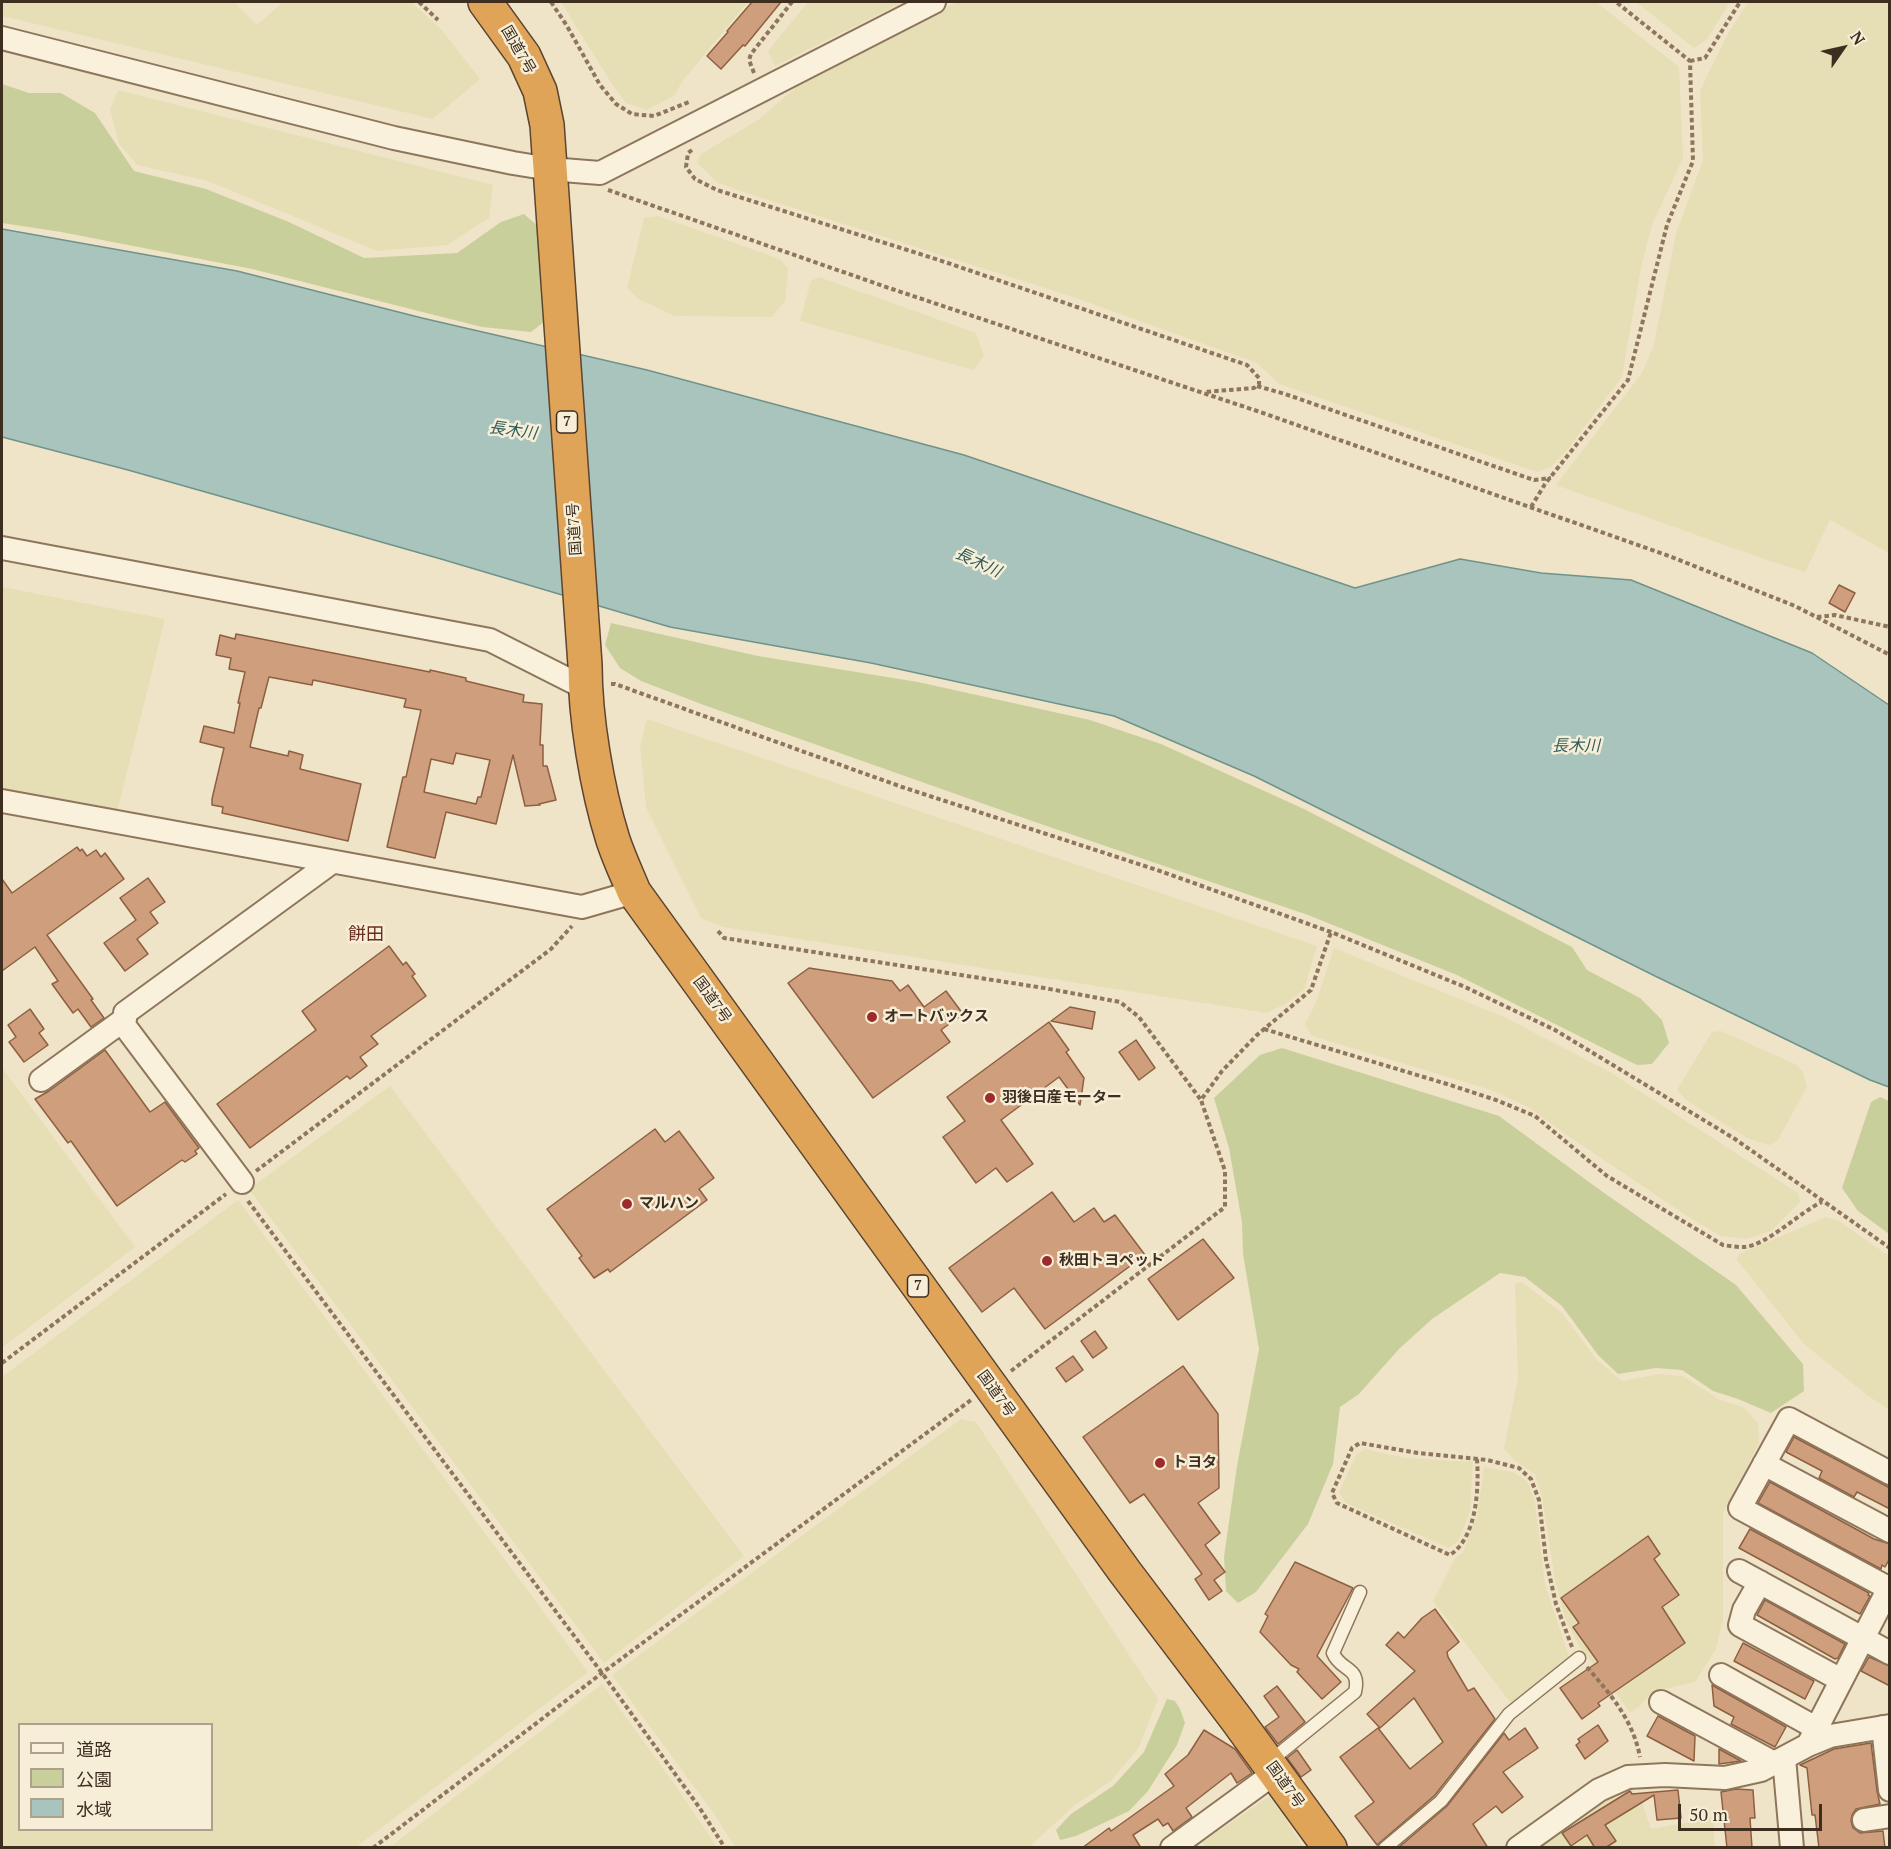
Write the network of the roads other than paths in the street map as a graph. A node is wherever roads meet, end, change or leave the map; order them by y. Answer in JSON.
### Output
{"nodes":[{"id":1,"x":486,"y":2,"type":"edge"},
{"id":2,"x":934,"y":2,"type":"edge"},
{"id":3,"x":2,"y":39,"type":"edge"},
{"id":4,"x":550,"y":174,"type":"junction"},
{"id":5,"x":2,"y":548,"type":"edge"},
{"id":6,"x":585,"y":676,"type":"junction"},
{"id":7,"x":2,"y":801,"type":"edge"},
{"id":8,"x":332,"y":862,"type":"junction"},
{"id":9,"x":634,"y":892,"type":"junction"},
{"id":10,"x":125,"y":1019,"type":"junction"},
{"id":11,"x":41,"y":1080,"type":"dead end"},
{"id":12,"x":239,"y":1184,"type":"road end"},
{"id":13,"x":1764,"y":1464,"type":"junction"},
{"id":14,"x":1890,"y":1473,"type":"edge"},
{"id":15,"x":1890,"y":1532,"type":"edge"},
{"id":16,"x":1739,"y":1571,"type":"dead end"},
{"id":17,"x":1760,"y":1582,"type":"junction"},
{"id":18,"x":1889,"y":1588,"type":"edge"},
{"id":19,"x":1360,"y":1592,"type":"dead end"},
{"id":20,"x":1863,"y":1638,"type":"junction"},
{"id":21,"x":1890,"y":1653,"type":"edge"},
{"id":22,"x":1579,"y":1658,"type":"road end"},
{"id":23,"x":1721,"y":1675,"type":"dead end"},
{"id":24,"x":1841,"y":1680,"type":"junction"},
{"id":25,"x":1661,"y":1702,"type":"dead end"},
{"id":26,"x":1886,"y":1727,"type":"edge"},
{"id":27,"x":1812,"y":1737,"type":"junction"},
{"id":28,"x":1779,"y":1761,"type":"junction"},
{"id":29,"x":1272,"y":1767,"type":"junction"},
{"id":30,"x":1890,"y":1790,"type":"edge"},
{"id":31,"x":1890,"y":1816,"type":"edge"},
{"id":32,"x":1864,"y":1820,"type":"dead end"},
{"id":33,"x":1172,"y":1848,"type":"edge"},
{"id":34,"x":1330,"y":1848,"type":"edge"},
{"id":35,"x":1385,"y":1848,"type":"edge"},
{"id":36,"x":1518,"y":1848,"type":"edge"},
{"id":37,"x":1792,"y":1848,"type":"edge"}],
"edges":[{"from":1,"to":4,"type":"highway","name":"国道7号","number":"7"},
{"from":2,"to":4,"type":"street"},
{"from":3,"to":4,"type":"street"},
{"from":4,"to":6,"type":"highway","name":"国道7号","number":"7"},
{"from":5,"to":6,"type":"street"},
{"from":6,"to":9,"type":"highway","name":"国道7号","number":"7"},
{"from":7,"to":8,"type":"street"},
{"from":8,"to":9,"type":"street"},
{"from":8,"to":10,"type":"street"},
{"from":9,"to":29,"type":"highway","name":"国道7号","number":"7"},
{"from":10,"to":11,"type":"street"},
{"from":10,"to":12,"type":"street"},
{"from":13,"to":14,"type":"street"},
{"from":13,"to":15,"type":"street"},
{"from":13,"to":18,"type":"street"},
{"from":16,"to":17,"type":"street"},
{"from":17,"to":20,"type":"street"},
{"from":17,"to":24,"type":"street"},
{"from":18,"to":20,"type":"street"},
{"from":19,"to":29,"type":"lane"},
{"from":20,"to":21,"type":"street"},
{"from":20,"to":24,"type":"street"},
{"from":22,"to":35,"type":"lane"},
{"from":23,"to":27,"type":"street"},
{"from":24,"to":27,"type":"street"},
{"from":25,"to":28,"type":"street"},
{"from":26,"to":27,"type":"street"},
{"from":26,"to":30,"type":"street"},
{"from":27,"to":28,"type":"street"},
{"from":28,"to":36,"type":"street"},
{"from":28,"to":37,"type":"street"},
{"from":29,"to":33,"type":"street"},
{"from":29,"to":34,"type":"highway","name":"国道7号","number":"7"},
{"from":31,"to":32,"type":"street"}]}
